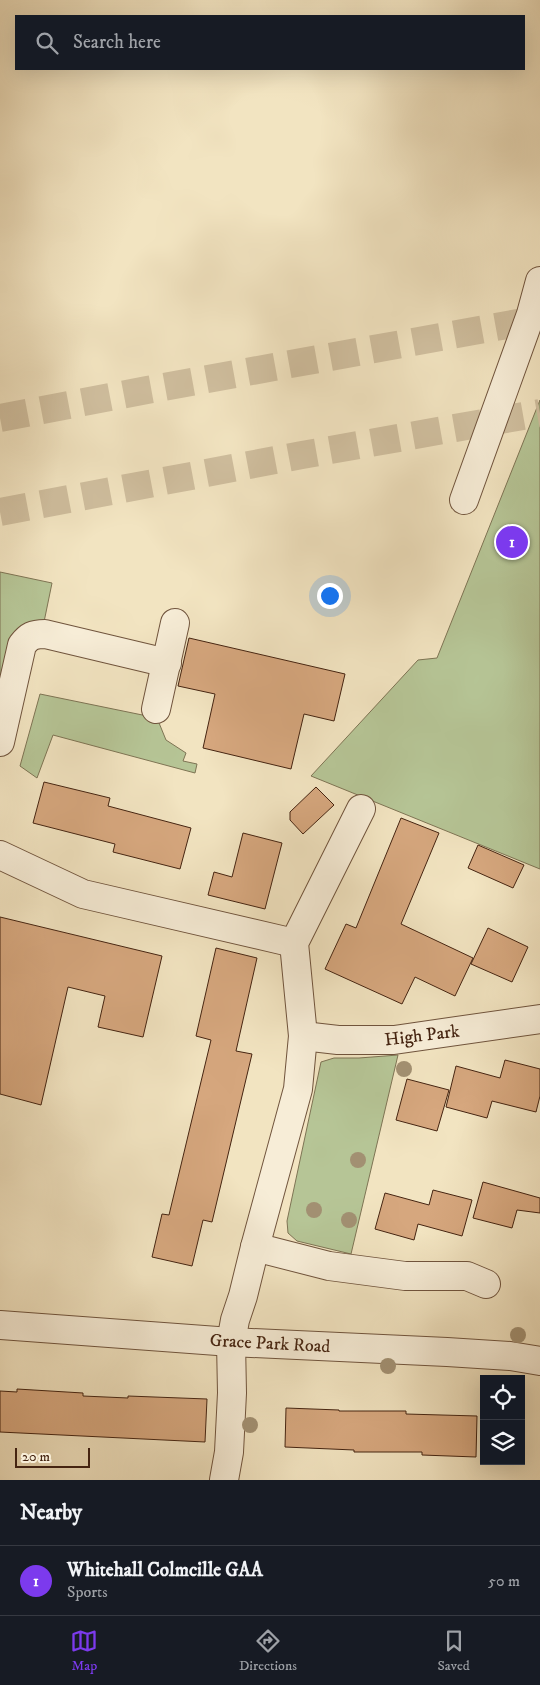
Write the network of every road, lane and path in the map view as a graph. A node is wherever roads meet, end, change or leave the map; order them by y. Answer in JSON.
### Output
{"nodes":[{"id":1,"x":540,"y":281,"type":"edge"},
{"id":2,"x":464,"y":500,"type":"dead end"},
{"id":3,"x":175,"y":623,"type":"dead end"},
{"id":4,"x":167,"y":663,"type":"junction"},
{"id":5,"x":156,"y":709,"type":"dead end"},
{"id":6,"x":0,"y":742,"type":"edge"},
{"id":7,"x":361,"y":809,"type":"dead end"},
{"id":8,"x":0,"y":855,"type":"edge"},
{"id":9,"x":294,"y":943,"type":"junction"},
{"id":10,"x":540,"y":1019,"type":"edge"},
{"id":11,"x":304,"y":1036,"type":"junction"},
{"id":12,"x":255,"y":1247,"type":"junction"},
{"id":13,"x":486,"y":1284,"type":"dead end"},
{"id":14,"x":0,"y":1325,"type":"edge"},
{"id":15,"x":231,"y":1342,"type":"junction"},
{"id":16,"x":540,"y":1360,"type":"edge"},
{"id":17,"x":224,"y":1480,"type":"edge"}],
"edges":[{"from":1,"to":2,"type":"street"},
{"from":3,"to":4,"type":"street"},
{"from":4,"to":5,"type":"street"},
{"from":4,"to":6,"type":"street"},
{"from":7,"to":9,"type":"street"},
{"from":8,"to":9,"type":"street"},
{"from":9,"to":11,"type":"street"},
{"from":10,"to":11,"type":"street","name":"High Park"},
{"from":11,"to":12,"type":"street"},
{"from":12,"to":13,"type":"street"},
{"from":12,"to":15,"type":"street"},
{"from":14,"to":15,"type":"street","name":"Grace Park Road"},
{"from":15,"to":16,"type":"street","name":"Grace Park Road"},
{"from":15,"to":17,"type":"street"}]}
